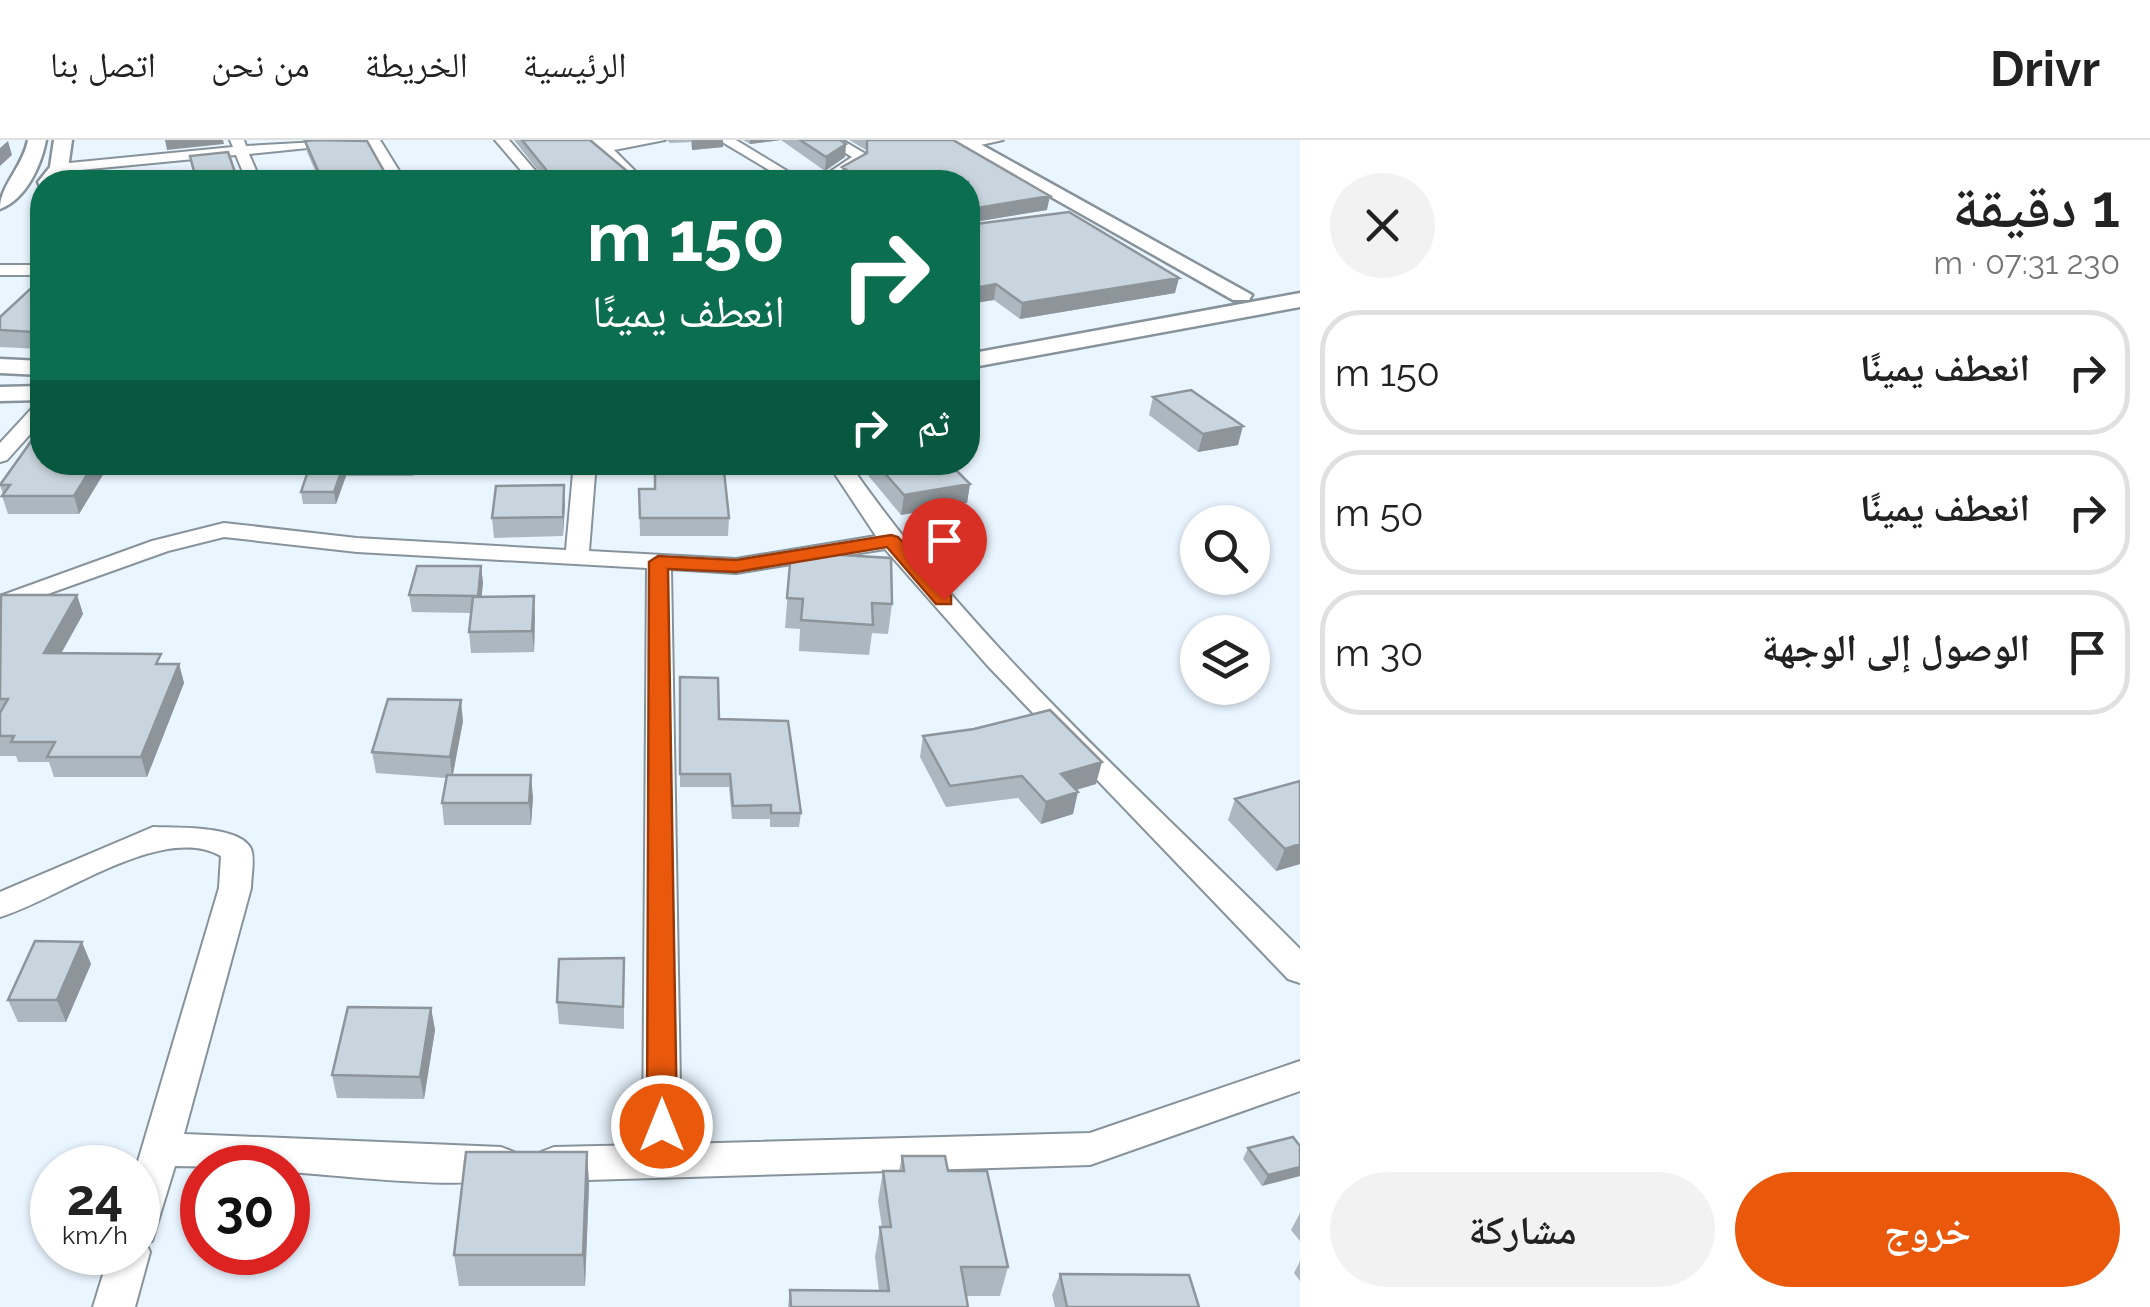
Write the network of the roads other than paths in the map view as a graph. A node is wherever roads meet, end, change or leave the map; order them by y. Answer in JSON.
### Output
{"nodes":[{"id":1,"x":37,"y":140,"type":"edge"},
{"id":2,"x":63,"y":140,"type":"edge"},
{"id":3,"x":347,"y":140,"type":"edge"},
{"id":4,"x":373,"y":140,"type":"edge"},
{"id":5,"x":502,"y":140,"type":"edge"},
{"id":6,"x":658,"y":140,"type":"edge"},
{"id":7,"x":726,"y":140,"type":"edge"},
{"id":8,"x":832,"y":140,"type":"edge"},
{"id":9,"x":996,"y":140,"type":"edge"},
{"id":10,"x":963,"y":142,"type":"edge"},
{"id":11,"x":600,"y":144,"type":"edge"},
{"id":12,"x":239,"y":145,"type":"edge"},
{"id":13,"x":30,"y":170,"type":"edge"},
{"id":14,"x":53,"y":170,"type":"edge"},
{"id":15,"x":104,"y":170,"type":"edge"},
{"id":16,"x":249,"y":170,"type":"edge"},
{"id":17,"x":392,"y":170,"type":"edge"},
{"id":18,"x":528,"y":170,"type":"edge"},
{"id":19,"x":627,"y":170,"type":"edge"},
{"id":20,"x":777,"y":170,"type":"edge"},
{"id":21,"x":844,"y":170,"type":"edge"},
{"id":22,"x":30,"y":171,"type":"edge"},
{"id":23,"x":30,"y":194,"type":"edge"},
{"id":24,"x":7,"y":210,"type":"edge"},
{"id":25,"x":1095,"y":214,"type":"junction"},
{"id":26,"x":1059,"y":220,"type":"edge"},
{"id":27,"x":0,"y":270,"type":"edge"},
{"id":28,"x":30,"y":270,"type":"edge"},
{"id":29,"x":1300,"y":286,"type":"edge"},
{"id":30,"x":1241,"y":295,"type":"junction"},
{"id":31,"x":1300,"y":300,"type":"edge"},
{"id":32,"x":980,"y":340,"type":"edge"},
{"id":33,"x":980,"y":359,"type":"edge"},
{"id":34,"x":0,"y":366,"type":"edge"},
{"id":35,"x":30,"y":367,"type":"edge"},
{"id":36,"x":30,"y":393,"type":"edge"},
{"id":37,"x":0,"y":394,"type":"edge"},
{"id":38,"x":30,"y":423,"type":"edge"},
{"id":39,"x":0,"y":456,"type":"edge"},
{"id":40,"x":584,"y":475,"type":"edge"},
{"id":41,"x":846,"y":475,"type":"edge"},
{"id":42,"x":891,"y":541,"type":"junction"},
{"id":43,"x":577,"y":559,"type":"junction"},
{"id":44,"x":658,"y":562,"type":"junction"},
{"id":45,"x":0,"y":604,"type":"edge"},
{"id":46,"x":0,"y":906,"type":"edge"},
{"id":47,"x":1300,"y":970,"type":"edge"},
{"id":48,"x":1300,"y":1076,"type":"edge"},
{"id":49,"x":161,"y":1149,"type":"junction"},
{"id":50,"x":160,"y":1152,"type":"edge"},
{"id":51,"x":662,"y":1163,"type":"junction"},
{"id":52,"x":123,"y":1275,"type":"edge"},
{"id":53,"x":114,"y":1307,"type":"edge"}],
"edges":[{"from":1,"to":13,"type":"street"},
{"from":2,"to":14,"type":"street"},
{"from":3,"to":12,"type":"street"},
{"from":4,"to":17,"type":"street"},
{"from":5,"to":18,"type":"street"},
{"from":6,"to":11,"type":"street"},
{"from":7,"to":20,"type":"street"},
{"from":8,"to":21,"type":"street"},
{"from":9,"to":10,"type":"street"},
{"from":10,"to":25,"type":"street"},
{"from":11,"to":19,"type":"street"},
{"from":12,"to":15,"type":"street"},
{"from":12,"to":16,"type":"street"},
{"from":22,"to":24,"type":"street"},
{"from":23,"to":24,"type":"street"},
{"from":25,"to":26,"type":"street"},
{"from":25,"to":30,"type":"street"},
{"from":27,"to":28,"type":"street"},
{"from":29,"to":30,"type":"street"},
{"from":30,"to":32,"type":"street"},
{"from":31,"to":33,"type":"street"},
{"from":34,"to":35,"type":"street"},
{"from":36,"to":37,"type":"street"},
{"from":38,"to":39,"type":"street"},
{"from":40,"to":43,"type":"street"},
{"from":41,"to":42,"type":"street"},
{"from":42,"to":44,"type":"street"},
{"from":42,"to":47,"type":"street"},
{"from":43,"to":44,"type":"street"},
{"from":43,"to":45,"type":"street"},
{"from":44,"to":51,"type":"street"},
{"from":46,"to":49,"type":"street"},
{"from":48,"to":51,"type":"street"},
{"from":49,"to":50,"type":"street"},
{"from":49,"to":51,"type":"street"},
{"from":52,"to":53,"type":"street"}]}
